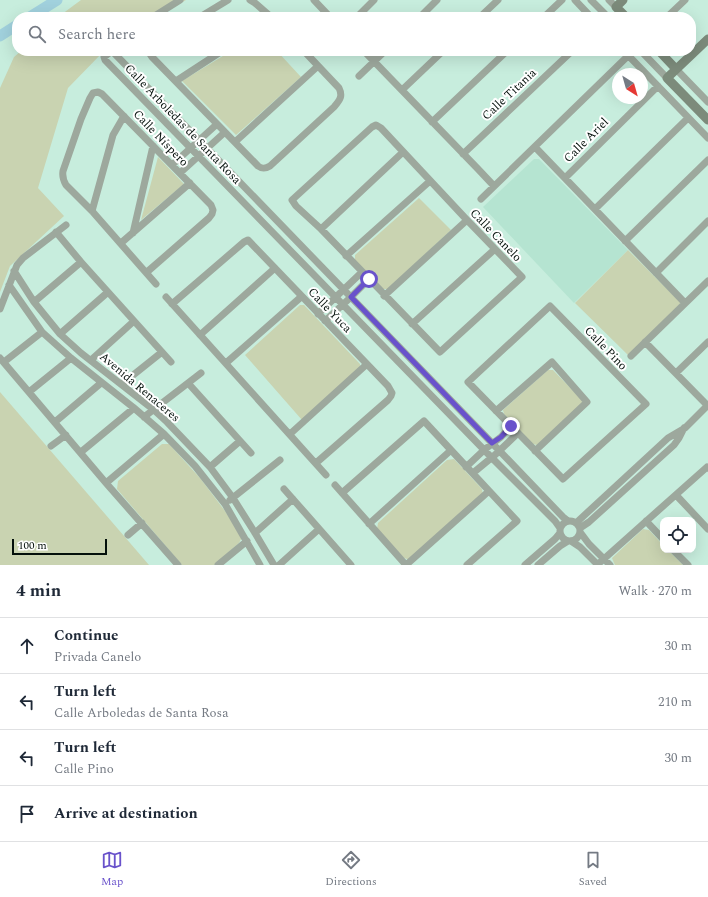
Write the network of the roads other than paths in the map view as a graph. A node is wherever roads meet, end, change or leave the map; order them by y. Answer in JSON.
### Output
{"nodes":[{"id":1,"x":180,"y":0,"type":"edge"},
{"id":2,"x":228,"y":0,"type":"edge"},
{"id":3,"x":250,"y":0,"type":"edge"},
{"id":4,"x":314,"y":0,"type":"edge"},
{"id":5,"x":374,"y":0,"type":"edge"},
{"id":6,"x":437,"y":0,"type":"edge"},
{"id":7,"x":498,"y":0,"type":"edge"},
{"id":8,"x":562,"y":0,"type":"edge"},
{"id":9,"x":575,"y":0,"type":"edge"},
{"id":10,"x":591,"y":0,"type":"edge"},
{"id":11,"x":623,"y":0,"type":"edge"},
{"id":12,"x":685,"y":0,"type":"edge"},
{"id":13,"x":612,"y":3,"type":"edge"},
{"id":14,"x":161,"y":12,"type":"edge"},
{"id":15,"x":208,"y":12,"type":"edge"},
{"id":16,"x":265,"y":12,"type":"edge"},
{"id":17,"x":325,"y":12,"type":"edge"},
{"id":18,"x":362,"y":12,"type":"edge"},
{"id":19,"x":425,"y":12,"type":"edge"},
{"id":20,"x":485,"y":12,"type":"edge"},
{"id":21,"x":549,"y":12,"type":"edge"},
{"id":22,"x":586,"y":12,"type":"edge"},
{"id":23,"x":603,"y":12,"type":"edge"},
{"id":24,"x":621,"y":12,"type":"edge"},
{"id":25,"x":672,"y":12,"type":"edge"},
{"id":26,"x":708,"y":39,"type":"edge"},
{"id":27,"x":696,"y":50,"type":"edge"},
{"id":28,"x":104,"y":56,"type":"edge"},
{"id":29,"x":117,"y":56,"type":"edge"},
{"id":30,"x":151,"y":56,"type":"edge"},
{"id":31,"x":214,"y":56,"type":"edge"},
{"id":32,"x":309,"y":56,"type":"edge"},
{"id":33,"x":369,"y":56,"type":"edge"},
{"id":34,"x":380,"y":56,"type":"edge"},
{"id":35,"x":438,"y":56,"type":"edge"},
{"id":36,"x":503,"y":56,"type":"edge"},
{"id":37,"x":567,"y":56,"type":"edge"},
{"id":38,"x":626,"y":56,"type":"edge"},
{"id":39,"x":632,"y":56,"type":"edge"},
{"id":40,"x":646,"y":56,"type":"edge"},
{"id":41,"x":664,"y":56,"type":"edge"},
{"id":42,"x":690,"y":56,"type":"edge"},
{"id":43,"x":374,"y":62,"type":"junction"},
{"id":44,"x":318,"y":66,"type":"junction"},
{"id":45,"x":676,"y":69,"type":"junction"},
{"id":46,"x":359,"y":76,"type":"dead end"},
{"id":47,"x":667,"y":78,"type":"junction"},
{"id":48,"x":176,"y":81,"type":"junction"},
{"id":49,"x":658,"y":86,"type":"junction"},
{"id":50,"x":402,"y":90,"type":"junction"},
{"id":51,"x":708,"y":102,"type":"edge"},
{"id":52,"x":124,"y":116,"type":"junction"},
{"id":53,"x":688,"y":118,"type":"junction"},
{"id":54,"x":708,"y":120,"type":"edge"},
{"id":55,"x":432,"y":122,"type":"junction"},
{"id":56,"x":217,"y":124,"type":"junction"},
{"id":57,"x":225,"y":132,"type":"junction"},
{"id":58,"x":708,"y":138,"type":"edge"},
{"id":59,"x":199,"y":140,"type":"junction"},
{"id":60,"x":235,"y":142,"type":"junction"},
{"id":61,"x":153,"y":146,"type":"junction"},
{"id":62,"x":535,"y":147,"type":"junction"},
{"id":63,"x":191,"y":148,"type":"junction"},
{"id":64,"x":207,"y":148,"type":"junction"},
{"id":65,"x":403,"y":152,"type":"junction"},
{"id":66,"x":463,"y":154,"type":"junction"},
{"id":67,"x":199,"y":156,"type":"junction"},
{"id":68,"x":708,"y":160,"type":"edge"},
{"id":69,"x":172,"y":165,"type":"junction"},
{"id":70,"x":180,"y":173,"type":"junction"},
{"id":71,"x":565,"y":178,"type":"junction"},
{"id":72,"x":430,"y":181,"type":"junction"},
{"id":73,"x":190,"y":182,"type":"junction"},
{"id":74,"x":494,"y":186,"type":"junction"},
{"id":75,"x":481,"y":199,"type":"dead end"},
{"id":76,"x":595,"y":209,"type":"junction"},
{"id":77,"x":92,"y":211,"type":"junction"},
{"id":78,"x":467,"y":220,"type":"junction"},
{"id":79,"x":708,"y":221,"type":"edge"},
{"id":80,"x":66,"y":225,"type":"dead end"},
{"id":81,"x":321,"y":229,"type":"junction"},
{"id":82,"x":56,"y":232,"type":"junction"},
{"id":83,"x":132,"y":232,"type":"junction"},
{"id":84,"x":625,"y":241,"type":"junction"},
{"id":85,"x":121,"y":243,"type":"junction"},
{"id":86,"x":495,"y":249,"type":"junction"},
{"id":87,"x":346,"y":256,"type":"junction"},
{"id":88,"x":81,"y":262,"type":"junction"},
{"id":89,"x":275,"y":268,"type":"junction"},
{"id":90,"x":14,"y":271,"type":"junction"},
{"id":91,"x":147,"y":272,"type":"junction"},
{"id":92,"x":362,"y":272,"type":"junction"},
{"id":93,"x":656,"y":273,"type":"junction"},
{"id":94,"x":369,"y":279,"type":"junction"},
{"id":95,"x":708,"y":281,"type":"edge"},
{"id":96,"x":156,"y":284,"type":"dead end"},
{"id":97,"x":9,"y":285,"type":"junction"},
{"id":98,"x":343,"y":289,"type":"junction"},
{"id":99,"x":108,"y":292,"type":"junction"},
{"id":100,"x":336,"y":296,"type":"junction"},
{"id":101,"x":384,"y":296,"type":"junction"},
{"id":102,"x":166,"y":297,"type":"dead end"},
{"id":103,"x":301,"y":297,"type":"junction"},
{"id":104,"x":351,"y":297,"type":"junction"},
{"id":105,"x":34,"y":302,"type":"junction"},
{"id":106,"x":685,"y":303,"type":"junction"},
{"id":107,"x":172,"y":304,"type":"junction"},
{"id":108,"x":343,"y":304,"type":"junction"},
{"id":109,"x":0,"y":309,"type":"edge"},
{"id":110,"x":318,"y":314,"type":"junction"},
{"id":111,"x":325,"y":321,"type":"junction"},
{"id":112,"x":134,"y":322,"type":"junction"},
{"id":113,"x":412,"y":324,"type":"junction"},
{"id":114,"x":42,"y":332,"type":"junction"},
{"id":115,"x":60,"y":334,"type":"junction"},
{"id":116,"x":200,"y":335,"type":"junction"},
{"id":117,"x":645,"y":342,"type":"junction"},
{"id":118,"x":708,"y":342,"type":"edge"},
{"id":119,"x":162,"y":352,"type":"junction"},
{"id":120,"x":631,"y":356,"type":"dead end"},
{"id":121,"x":71,"y":358,"type":"junction"},
{"id":122,"x":2,"y":360,"type":"edge"},
{"id":123,"x":91,"y":360,"type":"junction"},
{"id":124,"x":171,"y":362,"type":"dead end"},
{"id":125,"x":226,"y":363,"type":"junction"},
{"id":126,"x":367,"y":364,"type":"junction"},
{"id":127,"x":201,"y":372,"type":"dead end"},
{"id":128,"x":676,"y":373,"type":"junction"},
{"id":129,"x":101,"y":383,"type":"junction"},
{"id":130,"x":188,"y":383,"type":"junction"},
{"id":131,"x":122,"y":384,"type":"junction"},
{"id":132,"x":30,"y":392,"type":"junction"},
{"id":133,"x":708,"y":405,"type":"edge"},
{"id":134,"x":134,"y":408,"type":"junction"},
{"id":135,"x":154,"y":410,"type":"junction"},
{"id":136,"x":496,"y":411,"type":"junction"},
{"id":137,"x":144,"y":417,"type":"junction"},
{"id":138,"x":54,"y":422,"type":"junction"},
{"id":139,"x":511,"y":426,"type":"junction"},
{"id":140,"x":518,"y":433,"type":"junction"},
{"id":141,"x":164,"y":434,"type":"junction"},
{"id":142,"x":290,"y":434,"type":"junction"},
{"id":143,"x":66,"y":435,"type":"junction"},
{"id":144,"x":240,"y":441,"type":"junction"},
{"id":145,"x":51,"y":446,"type":"dead end"},
{"id":146,"x":488,"y":446,"type":"junction"},
{"id":147,"x":450,"y":450,"type":"junction"},
{"id":148,"x":535,"y":451,"type":"junction"},
{"id":149,"x":81,"y":452,"type":"junction"},
{"id":150,"x":251,"y":454,"type":"dead end"},
{"id":151,"x":496,"y":455,"type":"junction"},
{"id":152,"x":280,"y":460,"type":"dead end"},
{"id":153,"x":316,"y":463,"type":"junction"},
{"id":154,"x":210,"y":467,"type":"junction"},
{"id":155,"x":466,"y":467,"type":"junction"},
{"id":156,"x":708,"y":468,"type":"edge"},
{"id":157,"x":473,"y":473,"type":"junction"},
{"id":158,"x":326,"y":475,"type":"dead end"},
{"id":159,"x":106,"y":483,"type":"junction"},
{"id":160,"x":335,"y":484,"type":"dead end"},
{"id":161,"x":284,"y":489,"type":"dead end"},
{"id":162,"x":489,"y":491,"type":"junction"},
{"id":163,"x":342,"y":493,"type":"junction"},
{"id":164,"x":676,"y":495,"type":"junction"},
{"id":165,"x":233,"y":498,"type":"junction"},
{"id":166,"x":293,"y":499,"type":"junction"},
{"id":167,"x":225,"y":504,"type":"junction"},
{"id":168,"x":568,"y":521,"type":"junction"},
{"id":169,"x":646,"y":521,"type":"junction"},
{"id":170,"x":142,"y":523,"type":"junction"},
{"id":171,"x":369,"y":524,"type":"junction"},
{"id":172,"x":579,"y":527,"type":"junction"},
{"id":173,"x":319,"y":529,"type":"junction"},
{"id":174,"x":708,"y":529,"type":"edge"},
{"id":175,"x":560,"y":530,"type":"junction"},
{"id":176,"x":255,"y":533,"type":"junction"},
{"id":177,"x":128,"y":535,"type":"dead end"},
{"id":178,"x":660,"y":536,"type":"edge"},
{"id":179,"x":246,"y":541,"type":"junction"},
{"id":180,"x":569,"y":541,"type":"junction"},
{"id":181,"x":676,"y":553,"type":"edge"},
{"id":182,"x":604,"y":559,"type":"junction"},
{"id":183,"x":349,"y":562,"type":"edge"},
{"id":184,"x":178,"y":565,"type":"edge"},
{"id":185,"x":218,"y":565,"type":"edge"},
{"id":186,"x":260,"y":565,"type":"edge"},
{"id":187,"x":274,"y":565,"type":"edge"},
{"id":188,"x":279,"y":565,"type":"edge"},
{"id":189,"x":341,"y":565,"type":"edge"},
{"id":190,"x":406,"y":565,"type":"edge"},
{"id":191,"x":467,"y":565,"type":"edge"},
{"id":192,"x":525,"y":565,"type":"edge"},
{"id":193,"x":538,"y":565,"type":"edge"},
{"id":194,"x":598,"y":565,"type":"edge"},
{"id":195,"x":610,"y":565,"type":"edge"},
{"id":196,"x":688,"y":565,"type":"edge"}],
"edges":[{"from":1,"to":14,"type":"street"},
{"from":2,"to":15,"type":"street"},
{"from":3,"to":16,"type":"street"},
{"from":4,"to":17,"type":"street"},
{"from":5,"to":18,"type":"street"},
{"from":6,"to":19,"type":"street"},
{"from":7,"to":20,"type":"street"},
{"from":8,"to":21,"type":"street"},
{"from":9,"to":22,"type":"street"},
{"from":10,"to":23,"type":"street"},
{"from":11,"to":13,"type":"street"},
{"from":12,"to":25,"type":"street"},
{"from":13,"to":24,"type":"street"},
{"from":26,"to":27,"type":"street"},
{"from":28,"to":63,"type":"street","name":"Calle Arboledas de Santa Rosa"},
{"from":29,"to":59,"type":"street","name":"Calle Arboledas de Santa Rosa"},
{"from":30,"to":48,"type":"street"},
{"from":31,"to":48,"type":"street"},
{"from":32,"to":44,"type":"street"},
{"from":33,"to":43,"type":"street"},
{"from":34,"to":43,"type":"street"},
{"from":35,"to":50,"type":"street"},
{"from":36,"to":55,"type":"street"},
{"from":37,"to":66,"type":"street","name":"Calle Titania"},
{"from":38,"to":62,"type":"street"},
{"from":39,"to":49,"type":"street"},
{"from":40,"to":47,"type":"street"},
{"from":41,"to":45,"type":"street"},
{"from":42,"to":45,"type":"street"},
{"from":43,"to":46,"type":"street"},
{"from":43,"to":50,"type":"street"},
{"from":44,"to":60,"type":"street"},
{"from":44,"to":60,"type":"street"},
{"from":45,"to":47,"type":"street"},
{"from":45,"to":51,"type":"street"},
{"from":47,"to":54,"type":"street"},
{"from":48,"to":56,"type":"street"},
{"from":49,"to":53,"type":"street"},
{"from":49,"to":71,"type":"street","name":"Calle Ariel"},
{"from":50,"to":55,"type":"street"},
{"from":52,"to":61,"type":"street","name":"Calle Níspero"},
{"from":52,"to":77,"type":"street"},
{"from":52,"to":77,"type":"street","name":"Calle Níspero"},
{"from":53,"to":58,"type":"street"},
{"from":53,"to":76,"type":"street"},
{"from":55,"to":66,"type":"street"},
{"from":56,"to":57,"type":"street"},
{"from":56,"to":59,"type":"street"},
{"from":57,"to":60,"type":"street"},
{"from":57,"to":64,"type":"street"},
{"from":59,"to":63,"type":"street"},
{"from":59,"to":64,"type":"street","name":"Calle Arboledas de Santa Rosa"},
{"from":61,"to":69,"type":"street","name":"Calle Níspero"},
{"from":61,"to":83,"type":"street"},
{"from":62,"to":71,"type":"street"},
{"from":62,"to":74,"type":"street"},
{"from":63,"to":67,"type":"street","name":"Calle Arboledas de Santa Rosa"},
{"from":63,"to":69,"type":"street"},
{"from":64,"to":67,"type":"street"},
{"from":64,"to":98,"type":"street","name":"Calle Arboledas de Santa Rosa"},
{"from":65,"to":72,"type":"street","name":"Calle Canelo"},
{"from":65,"to":81,"type":"street"},
{"from":65,"to":81,"type":"street","name":"Calle Canelo"},
{"from":66,"to":74,"type":"street"},
{"from":67,"to":70,"type":"street"},
{"from":67,"to":100,"type":"street","name":"Calle Arboledas de Santa Rosa"},
{"from":68,"to":84,"type":"street"},
{"from":69,"to":70,"type":"street","name":"Calle Níspero"},
{"from":70,"to":73,"type":"street","name":"Calle Níspero"},
{"from":71,"to":76,"type":"street"},
{"from":72,"to":78,"type":"street","name":"Calle Canelo"},
{"from":72,"to":87,"type":"street"},
{"from":73,"to":83,"type":"street"},
{"from":73,"to":91,"type":"street","name":"Calle Níspero"},
{"from":74,"to":75,"type":"street"},
{"from":76,"to":84,"type":"street"},
{"from":77,"to":85,"type":"street"},
{"from":78,"to":86,"type":"street","name":"Calle Canelo"},
{"from":78,"to":101,"type":"street"},
{"from":79,"to":93,"type":"street"},
{"from":80,"to":82,"type":"street"},
{"from":81,"to":87,"type":"street","name":"Calle Canelo"},
{"from":82,"to":88,"type":"street"},
{"from":82,"to":90,"type":"street"},
{"from":83,"to":85,"type":"street"},
{"from":84,"to":93,"type":"street"},
{"from":85,"to":91,"type":"street"},
{"from":86,"to":113,"type":"street"},
{"from":86,"to":113,"type":"street","name":"Calle Canelo"},
{"from":87,"to":92,"type":"street","name":"Calle Canelo"},
{"from":88,"to":99,"type":"street"},
{"from":88,"to":105,"type":"street"},
{"from":89,"to":103,"type":"street","name":"Calle Yuca"},
{"from":89,"to":107,"type":"street","name":"Calle Yuca"},
{"from":89,"to":116,"type":"street"},
{"from":90,"to":97,"type":"street"},
{"from":90,"to":105,"type":"street","name":"Avenida Renaceres"},
{"from":91,"to":96,"type":"street"},
{"from":92,"to":94,"type":"street","name":"Calle Canelo"},
{"from":92,"to":98,"type":"street"},
{"from":93,"to":106,"type":"street"},
{"from":94,"to":101,"type":"street","name":"Calle Canelo"},
{"from":94,"to":104,"type":"street"},
{"from":95,"to":106,"type":"street"},
{"from":97,"to":109,"type":"street"},
{"from":97,"to":114,"type":"street","name":"Avenida Renaceres"},
{"from":98,"to":100,"type":"street"},
{"from":98,"to":104,"type":"street","name":"Calle Arboledas de Santa Rosa"},
{"from":99,"to":112,"type":"street"},
{"from":99,"to":115,"type":"street"},
{"from":100,"to":108,"type":"street","name":"Calle Arboledas de Santa Rosa"},
{"from":100,"to":110,"type":"street"},
{"from":101,"to":113,"type":"street","name":"Calle Canelo"},
{"from":102,"to":107,"type":"street"},
{"from":103,"to":110,"type":"street","name":"Calle Yuca"},
{"from":103,"to":125,"type":"street"},
{"from":104,"to":108,"type":"street"},
{"from":104,"to":146,"type":"street","name":"Calle Arboledas de Santa Rosa"},
{"from":105,"to":115,"type":"street","name":"Avenida Renaceres"},
{"from":106,"to":117,"type":"street"},
{"from":107,"to":116,"type":"street"},
{"from":108,"to":111,"type":"street"},
{"from":108,"to":146,"type":"street","name":"Calle Arboledas de Santa Rosa"},
{"from":110,"to":111,"type":"street","name":"Calle Yuca"},
{"from":111,"to":126,"type":"street","name":"Calle Yuca"},
{"from":112,"to":119,"type":"street"},
{"from":112,"to":123,"type":"street"},
{"from":114,"to":121,"type":"street","name":"Avenida Renaceres"},
{"from":114,"to":122,"type":"street"},
{"from":115,"to":123,"type":"street","name":"Avenida Renaceres"},
{"from":116,"to":125,"type":"street"},
{"from":117,"to":120,"type":"street"},
{"from":117,"to":128,"type":"street"},
{"from":118,"to":128,"type":"street"},
{"from":119,"to":124,"type":"street"},
{"from":119,"to":131,"type":"street"},
{"from":121,"to":129,"type":"street","name":"Avenida Renaceres"},
{"from":121,"to":132,"type":"street"},
{"from":122,"to":132,"type":"street"},
{"from":123,"to":131,"type":"street","name":"Avenida Renaceres"},
{"from":125,"to":142,"type":"street"},
{"from":126,"to":142,"type":"street"},
{"from":126,"to":153,"type":"street","name":"Calle Yuca"},
{"from":127,"to":130,"type":"street"},
{"from":128,"to":133,"type":"street"},
{"from":129,"to":134,"type":"street","name":"Avenida Renaceres"},
{"from":129,"to":138,"type":"street"},
{"from":130,"to":135,"type":"street"},
{"from":130,"to":144,"type":"street"},
{"from":131,"to":135,"type":"street","name":"Avenida Renaceres"},
{"from":132,"to":138,"type":"street"},
{"from":133,"to":172,"type":"street"},
{"from":134,"to":137,"type":"street","name":"Avenida Renaceres"},
{"from":134,"to":149,"type":"street"},
{"from":135,"to":137,"type":"street"},
{"from":135,"to":154,"type":"street","name":"Avenida Renaceres"},
{"from":136,"to":139,"type":"street","name":"Calle Pino"},
{"from":136,"to":148,"type":"street"},
{"from":136,"to":148,"type":"street","name":"Calle Pino"},
{"from":137,"to":141,"type":"street","name":"Avenida Renaceres"},
{"from":138,"to":143,"type":"street"},
{"from":139,"to":140,"type":"street","name":"Calle Pino"},
{"from":139,"to":146,"type":"street"},
{"from":140,"to":148,"type":"street","name":"Calle Pino"},
{"from":140,"to":151,"type":"street"},
{"from":141,"to":159,"type":"street"},
{"from":141,"to":167,"type":"street","name":"Avenida Renaceres"},
{"from":142,"to":153,"type":"street"},
{"from":143,"to":145,"type":"street"},
{"from":143,"to":149,"type":"street"},
{"from":144,"to":150,"type":"street"},
{"from":144,"to":154,"type":"street"},
{"from":146,"to":151,"type":"street","name":"Calle Arboledas de Santa Rosa"},
{"from":146,"to":151,"type":"street","name":"Calle Arboledas de Santa Rosa"},
{"from":146,"to":155,"type":"street"},
{"from":147,"to":155,"type":"street"},
{"from":147,"to":163,"type":"street"},
{"from":147,"to":171,"type":"street"},
{"from":149,"to":159,"type":"street"},
{"from":151,"to":157,"type":"street"},
{"from":151,"to":168,"type":"street","name":"Calle Arboledas de Santa Rosa"},
{"from":151,"to":175,"type":"street","name":"Calle Arboledas de Santa Rosa"},
{"from":152,"to":165,"type":"street"},
{"from":153,"to":158,"type":"street"},
{"from":154,"to":165,"type":"street","name":"Avenida Renaceres"},
{"from":155,"to":157,"type":"street"},
{"from":156,"to":164,"type":"street"},
{"from":157,"to":162,"type":"street"},
{"from":159,"to":170,"type":"street"},
{"from":160,"to":163,"type":"street"},
{"from":161,"to":166,"type":"street"},
{"from":162,"to":190,"type":"street"},
{"from":162,"to":191,"type":"street"},
{"from":163,"to":171,"type":"street"},
{"from":164,"to":169,"type":"street"},
{"from":164,"to":174,"type":"street"},
{"from":165,"to":167,"type":"street"},
{"from":165,"to":176,"type":"street","name":"Avenida Renaceres"},
{"from":166,"to":173,"type":"street"},
{"from":166,"to":176,"type":"street"},
{"from":167,"to":179,"type":"street","name":"Avenida Renaceres"},
{"from":168,"to":172,"type":"street"},
{"from":168,"to":175,"type":"street"},
{"from":169,"to":178,"type":"street"},
{"from":169,"to":182,"type":"street"},
{"from":170,"to":177,"type":"street"},
{"from":170,"to":184,"type":"street"},
{"from":171,"to":190,"type":"street"},
{"from":172,"to":180,"type":"street"},
{"from":172,"to":182,"type":"street"},
{"from":173,"to":183,"type":"street"},
{"from":173,"to":188,"type":"street"},
{"from":175,"to":180,"type":"street"},
{"from":175,"to":192,"type":"street"},
{"from":176,"to":187,"type":"street","name":"Avenida Renaceres"},
{"from":179,"to":185,"type":"street"},
{"from":179,"to":186,"type":"street","name":"Avenida Renaceres"},
{"from":180,"to":193,"type":"street"},
{"from":180,"to":194,"type":"street"},
{"from":181,"to":196,"type":"street"},
{"from":182,"to":194,"type":"street"},
{"from":182,"to":195,"type":"street"},
{"from":183,"to":189,"type":"street"}]}
